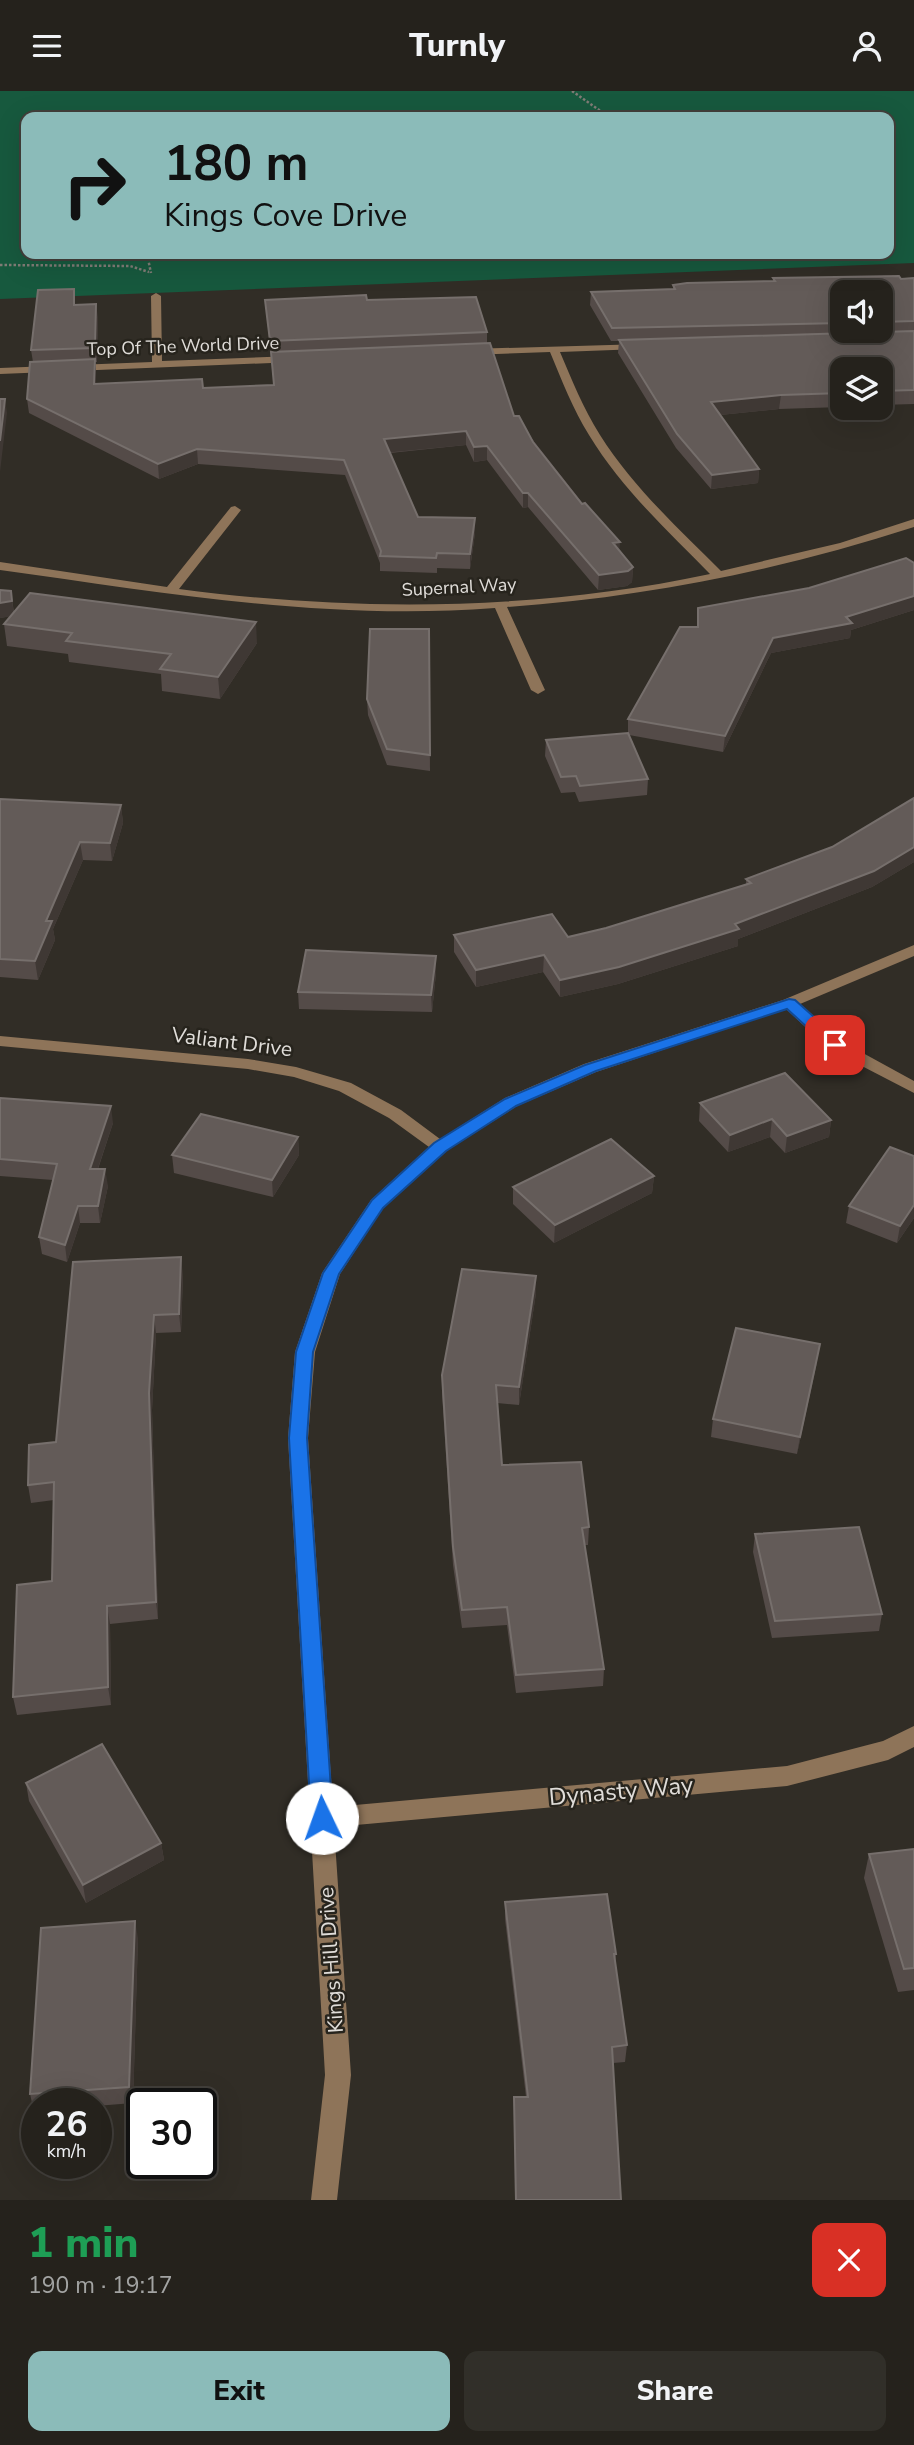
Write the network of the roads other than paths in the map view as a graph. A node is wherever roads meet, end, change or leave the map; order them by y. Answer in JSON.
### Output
{"nodes":[{"id":1,"x":156,"y":296,"type":"dead end"},
{"id":2,"x":648,"y":345,"type":"edge"},
{"id":3,"x":554,"y":349,"type":"junction"},
{"id":4,"x":451,"y":353,"type":"edge"},
{"id":5,"x":304,"y":359,"type":"edge"},
{"id":6,"x":157,"y":365,"type":"junction"},
{"id":7,"x":0,"y":371,"type":"edge"},
{"id":8,"x":235,"y":510,"type":"dead end"},
{"id":9,"x":914,"y":523,"type":"edge"},
{"id":10,"x":0,"y":566,"type":"edge"},
{"id":11,"x":718,"y":575,"type":"junction"},
{"id":12,"x":172,"y":590,"type":"junction"},
{"id":13,"x":499,"y":604,"type":"junction"},
{"id":14,"x":538,"y":690,"type":"dead end"},
{"id":15,"x":914,"y":950,"type":"edge"},
{"id":16,"x":789,"y":1003,"type":"junction"},
{"id":17,"x":0,"y":1041,"type":"edge"},
{"id":18,"x":914,"y":1088,"type":"edge"},
{"id":19,"x":440,"y":1147,"type":"junction"},
{"id":20,"x":914,"y":1736,"type":"edge"},
{"id":21,"x":322,"y":1818,"type":"junction"},
{"id":22,"x":324,"y":2200,"type":"edge"}],
"edges":[{"from":1,"to":6,"type":"street"},
{"from":2,"to":3,"type":"street"},
{"from":3,"to":4,"type":"street"},
{"from":3,"to":11,"type":"street"},
{"from":5,"to":6,"type":"street","name":"Top Of The World Drive"},
{"from":6,"to":7,"type":"street","name":"Top Of The World Drive"},
{"from":8,"to":12,"type":"street"},
{"from":9,"to":11,"type":"street","name":"Supernal Way"},
{"from":10,"to":12,"type":"street","name":"Supernal Way"},
{"from":11,"to":13,"type":"street","name":"Supernal Way"},
{"from":12,"to":13,"type":"street","name":"Supernal Way"},
{"from":13,"to":14,"type":"street"},
{"from":15,"to":16,"type":"street","name":"Kings Hill Drive"},
{"from":16,"to":18,"type":"street"},
{"from":16,"to":19,"type":"street","name":"Kings Hill Drive"},
{"from":17,"to":19,"type":"street","name":"Valiant Drive"},
{"from":19,"to":21,"type":"street","name":"Kings Hill Drive"},
{"from":20,"to":21,"type":"street","name":"Dynasty Way"},
{"from":21,"to":22,"type":"street","name":"Kings Hill Drive"}]}
